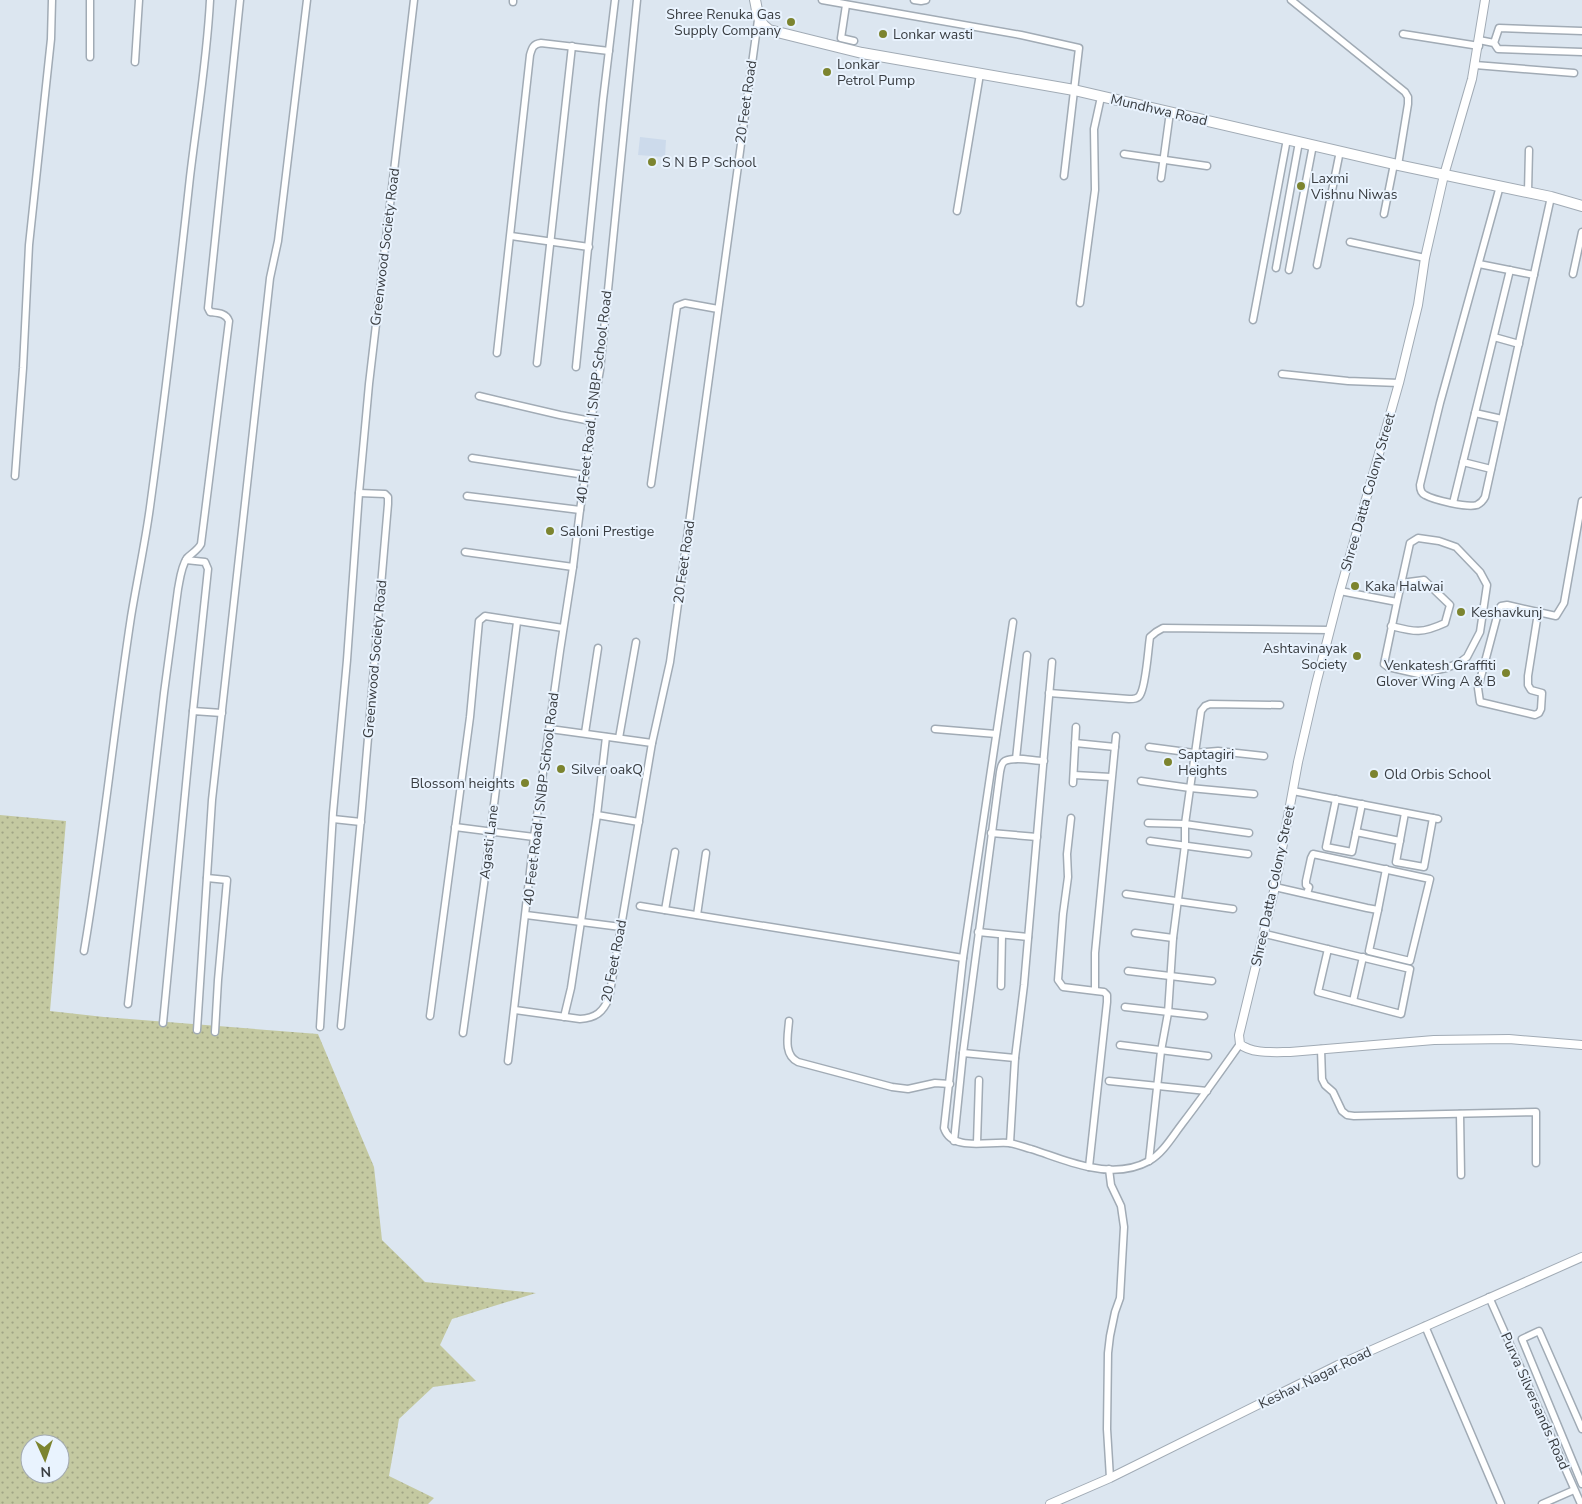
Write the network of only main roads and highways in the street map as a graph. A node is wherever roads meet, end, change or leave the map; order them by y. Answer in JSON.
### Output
{"nodes":[{"id":1,"x":755,"y":0,"type":"edge"},
{"id":2,"x":1582,"y":206,"type":"edge"}],
"edges":[{"from":1,"to":2,"type":"main road","name":"Mundhwa Road"}]}
